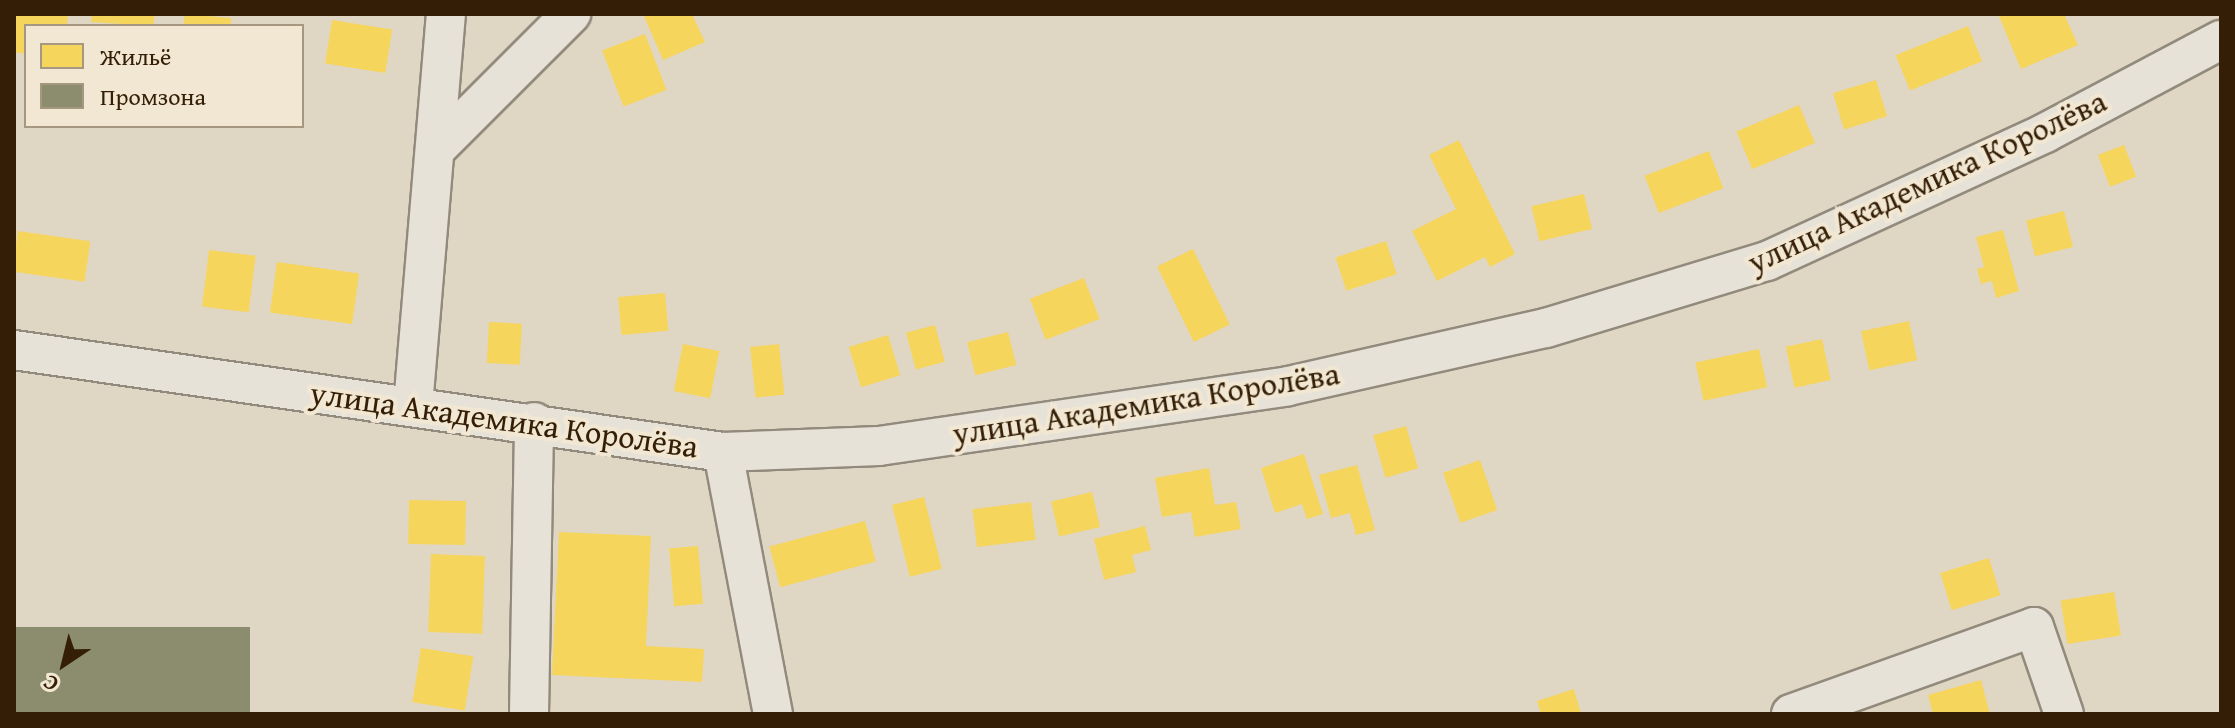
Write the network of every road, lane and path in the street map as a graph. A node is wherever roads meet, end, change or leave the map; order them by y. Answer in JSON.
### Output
{"nodes":[{"id":1,"x":446,"y":14,"type":"edge"},
{"id":2,"x":571,"y":14,"type":"edge"},
{"id":3,"x":2221,"y":40,"type":"edge"},
{"id":4,"x":437,"y":148,"type":"junction"},
{"id":5,"x":14,"y":350,"type":"edge"},
{"id":6,"x":413,"y":406,"type":"junction"},
{"id":7,"x":534,"y":422,"type":"junction"},
{"id":8,"x":723,"y":452,"type":"junction"},
{"id":9,"x":529,"y":714,"type":"edge"},
{"id":10,"x":773,"y":714,"type":"edge"},
{"id":11,"x":1791,"y":714,"type":"edge"},
{"id":12,"x":2064,"y":714,"type":"edge"}],
"edges":[{"from":1,"to":4,"type":"street"},
{"from":2,"to":4,"type":"street"},
{"from":3,"to":8,"type":"street","name":"улица Академика Королёва"},
{"from":4,"to":6,"type":"street"},
{"from":5,"to":6,"type":"street","name":"улица Академика Королёва"},
{"from":6,"to":7,"type":"street","name":"улица Академика Королёва"},
{"from":7,"to":8,"type":"street","name":"улица Академика Королёва"},
{"from":7,"to":9,"type":"street"},
{"from":8,"to":10,"type":"street"},
{"from":11,"to":12,"type":"street"}]}
